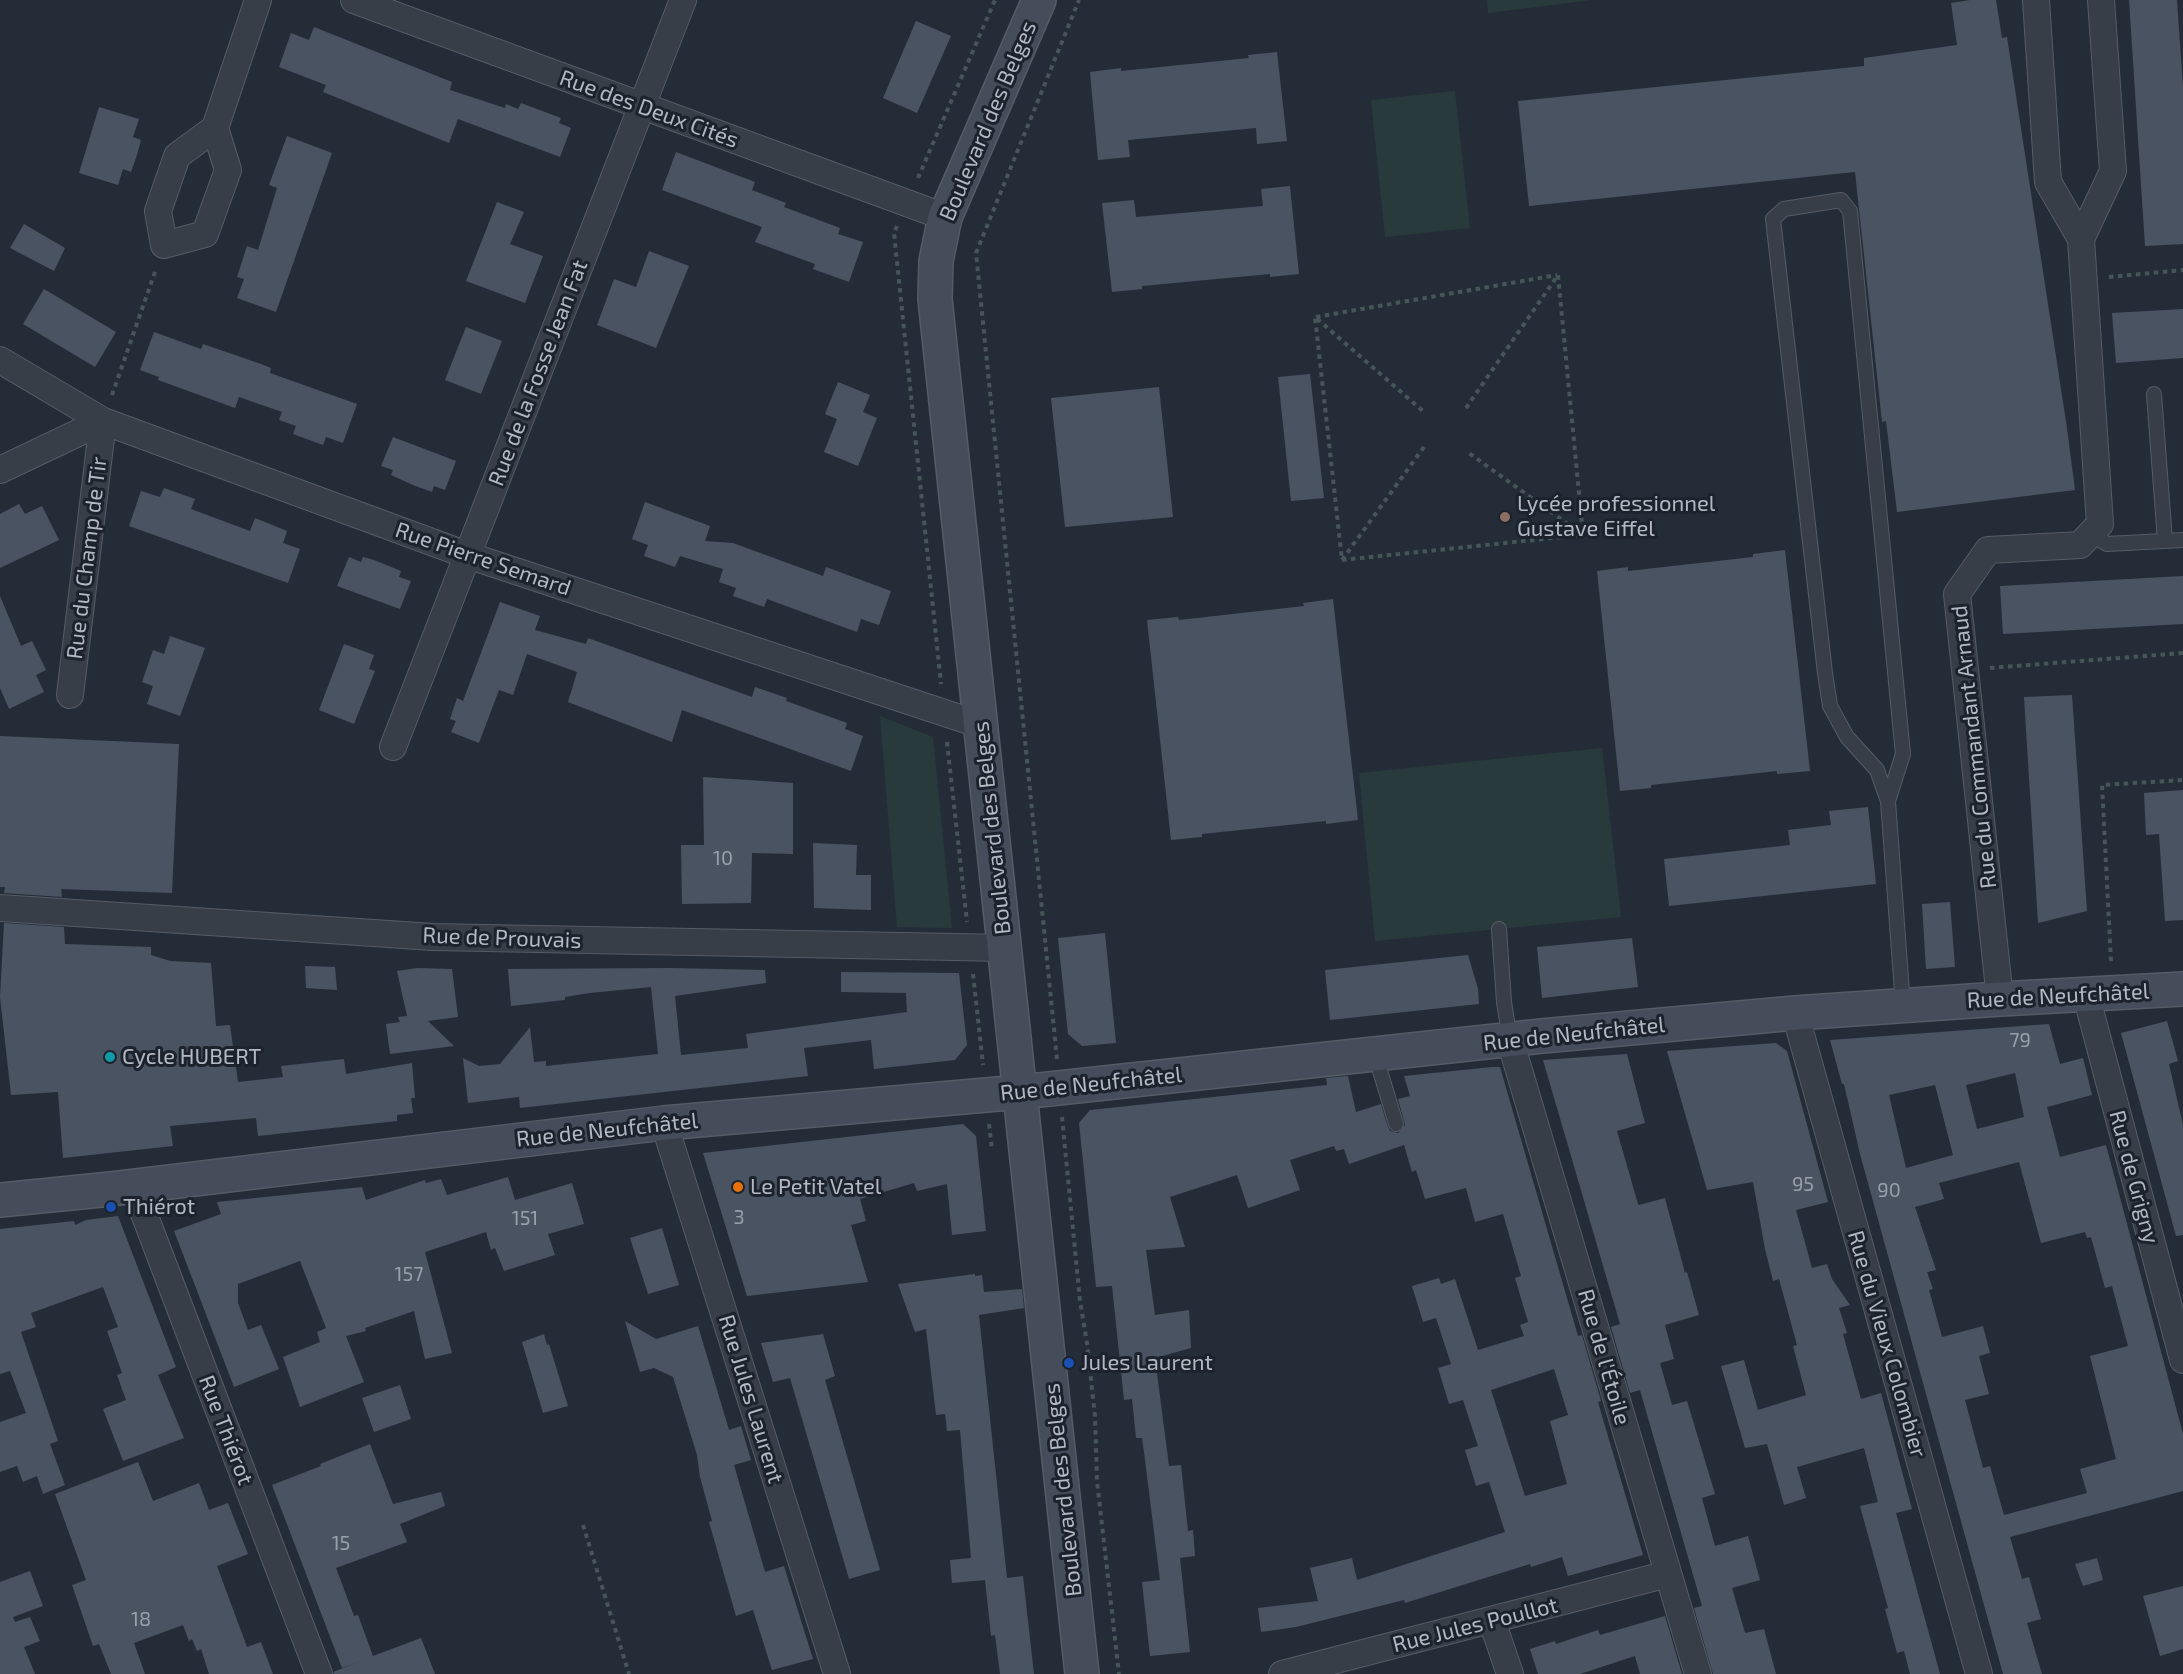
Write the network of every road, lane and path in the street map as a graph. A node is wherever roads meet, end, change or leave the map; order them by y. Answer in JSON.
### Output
{"nodes":[{"id":1,"x":258,"y":0,"type":"edge"},
{"id":2,"x":354,"y":0,"type":"edge"},
{"id":3,"x":683,"y":0,"type":"edge"},
{"id":4,"x":1039,"y":0,"type":"edge"},
{"id":5,"x":1079,"y":0,"type":"edge"},
{"id":6,"x":2036,"y":0,"type":"edge"},
{"id":7,"x":2101,"y":0,"type":"edge"},
{"id":8,"x":642,"y":106,"type":"junction"},
{"id":9,"x":215,"y":129,"type":"junction"},
{"id":10,"x":945,"y":217,"type":"junction"},
{"id":11,"x":2080,"y":239,"type":"junction"},
{"id":12,"x":164,"y":245,"type":"junction"},
{"id":13,"x":2183,"y":270,"type":"edge"},
{"id":14,"x":1558,"y":275,"type":"junction"},
{"id":15,"x":2083,"y":280,"type":"junction"},
{"id":16,"x":1315,"y":317,"type":"junction"},
{"id":17,"x":0,"y":360,"type":"edge"},
{"id":18,"x":2154,"y":394,"type":"dead end"},
{"id":19,"x":1466,"y":408,"type":"dead end"},
{"id":20,"x":1424,"y":411,"type":"dead end"},
{"id":21,"x":104,"y":421,"type":"junction"},
{"id":22,"x":1424,"y":447,"type":"dead end"},
{"id":23,"x":1466,"y":451,"type":"dead end"},
{"id":24,"x":0,"y":470,"type":"edge"},
{"id":25,"x":2090,"y":534,"type":"junction"},
{"id":26,"x":1583,"y":535,"type":"junction"},
{"id":27,"x":2183,"y":540,"type":"edge"},
{"id":28,"x":2164,"y":542,"type":"junction"},
{"id":29,"x":467,"y":555,"type":"junction"},
{"id":30,"x":1341,"y":560,"type":"junction"},
{"id":31,"x":2183,"y":653,"type":"edge"},
{"id":32,"x":1966,"y":670,"type":"junction"},
{"id":33,"x":70,"y":694,"type":"dead end"},
{"id":34,"x":981,"y":725,"type":"junction"},
{"id":35,"x":393,"y":747,"type":"dead end"},
{"id":36,"x":2183,"y":780,"type":"edge"},
{"id":37,"x":1888,"y":801,"type":"junction"},
{"id":38,"x":0,"y":908,"type":"edge"},
{"id":39,"x":1499,"y":929,"type":"dead end"},
{"id":40,"x":1006,"y":948,"type":"junction"},
{"id":41,"x":2183,"y":989,"type":"edge"},
{"id":42,"x":2099,"y":994,"type":"junction"},
{"id":43,"x":2000,"y":999,"type":"junction"},
{"id":44,"x":1903,"y":1006,"type":"junction"},
{"id":45,"x":1795,"y":1013,"type":"junction"},
{"id":46,"x":1510,"y":1040,"type":"junction"},
{"id":47,"x":1375,"y":1054,"type":"junction"},
{"id":48,"x":1060,"y":1088,"type":"junction"},
{"id":49,"x":1021,"y":1092,"type":"junction"},
{"id":50,"x":664,"y":1123,"type":"junction"},
{"id":51,"x":1396,"y":1124,"type":"dead end"},
{"id":52,"x":139,"y":1185,"type":"junction"},
{"id":53,"x":0,"y":1200,"type":"edge"},
{"id":54,"x":2183,"y":1360,"type":"edge"},
{"id":55,"x":583,"y":1525,"type":"dead end"},
{"id":56,"x":1668,"y":1574,"type":"junction"},
{"id":57,"x":1492,"y":1621,"type":"junction"},
{"id":58,"x":319,"y":1674,"type":"edge"},
{"id":59,"x":629,"y":1674,"type":"edge"},
{"id":60,"x":837,"y":1674,"type":"edge"},
{"id":61,"x":1082,"y":1674,"type":"edge"},
{"id":62,"x":1119,"y":1674,"type":"edge"},
{"id":63,"x":1282,"y":1674,"type":"edge"},
{"id":64,"x":1510,"y":1674,"type":"edge"},
{"id":65,"x":1698,"y":1674,"type":"edge"},
{"id":66,"x":1979,"y":1674,"type":"edge"}],
"edges":[{"from":1,"to":9,"type":"street"},
{"from":2,"to":8,"type":"street","name":"Rue des Deux Cités"},
{"from":3,"to":8,"type":"street","name":"Rue de la Fosse Jean Fat"},
{"from":4,"to":10,"type":"main road","name":"Boulevard des Belges"},
{"from":5,"to":48,"type":"path"},
{"from":6,"to":11,"type":"street"},
{"from":7,"to":11,"type":"street"},
{"from":8,"to":10,"type":"street","name":"Rue des Deux Cités"},
{"from":8,"to":29,"type":"street","name":"Rue de la Fosse Jean Fat"},
{"from":9,"to":12,"type":"street"},
{"from":9,"to":12,"type":"street"},
{"from":10,"to":34,"type":"main road","name":"Boulevard des Belges"},
{"from":11,"to":15,"type":"street"},
{"from":12,"to":21,"type":"path"},
{"from":13,"to":15,"type":"path"},
{"from":14,"to":16,"type":"path"},
{"from":14,"to":19,"type":"path"},
{"from":14,"to":26,"type":"path"},
{"from":15,"to":25,"type":"street"},
{"from":16,"to":20,"type":"path"},
{"from":16,"to":30,"type":"path"},
{"from":17,"to":21,"type":"street","name":"Rue Pierre Semard"},
{"from":18,"to":28,"type":"lane"},
{"from":21,"to":24,"type":"street"},
{"from":21,"to":29,"type":"street","name":"Rue Pierre Semard"},
{"from":21,"to":33,"type":"street","name":"Rue du Champ de Tir"},
{"from":22,"to":30,"type":"path"},
{"from":23,"to":26,"type":"path"},
{"from":25,"to":28,"type":"lane"},
{"from":25,"to":32,"type":"street","name":"Rue du Commandant Arnaud"},
{"from":26,"to":30,"type":"path"},
{"from":27,"to":28,"type":"lane"},
{"from":29,"to":34,"type":"street","name":"Rue Pierre Semard"},
{"from":29,"to":35,"type":"street","name":"Rue de la Fosse Jean Fat"},
{"from":31,"to":32,"type":"path"},
{"from":32,"to":43,"type":"street","name":"Rue du Commandant Arnaud"},
{"from":34,"to":40,"type":"main road","name":"Boulevard des Belges"},
{"from":36,"to":42,"type":"path"},
{"from":37,"to":37,"type":"lane"},
{"from":37,"to":44,"type":"lane"},
{"from":38,"to":40,"type":"street","name":"Rue de Prouvais"},
{"from":39,"to":46,"type":"lane"},
{"from":40,"to":49,"type":"main road","name":"Boulevard des Belges"},
{"from":41,"to":42,"type":"main road","name":"Rue de Neufchâtel"},
{"from":42,"to":43,"type":"main road","name":"Rue de Neufchâtel"},
{"from":42,"to":54,"type":"street","name":"Rue de Grigny"},
{"from":43,"to":44,"type":"main road","name":"Rue de Neufchâtel"},
{"from":44,"to":45,"type":"main road","name":"Rue de Neufchâtel"},
{"from":45,"to":46,"type":"main road","name":"Rue de Neufchâtel"},
{"from":45,"to":66,"type":"street","name":"Rue du Vieux Colombier"},
{"from":46,"to":47,"type":"main road","name":"Rue de Neufchâtel"},
{"from":46,"to":56,"type":"street","name":"Rue de l'Étoile"},
{"from":47,"to":48,"type":"main road","name":"Rue de Neufchâtel"},
{"from":47,"to":51,"type":"lane"},
{"from":48,"to":49,"type":"main road","name":"Rue de Neufchâtel"},
{"from":48,"to":62,"type":"path"},
{"from":49,"to":50,"type":"main road","name":"Rue de Neufchâtel"},
{"from":49,"to":61,"type":"main road","name":"Boulevard des Belges"},
{"from":50,"to":52,"type":"main road","name":"Rue de Neufchâtel"},
{"from":50,"to":60,"type":"street","name":"Rue Jules Laurent"},
{"from":52,"to":53,"type":"main road","name":"Rue de Neufchâtel"},
{"from":52,"to":58,"type":"street","name":"Rue Thiérot"},
{"from":55,"to":59,"type":"path"},
{"from":56,"to":57,"type":"street","name":"Rue Jules Poullot"},
{"from":56,"to":65,"type":"street","name":"Rue de l'Étoile"},
{"from":57,"to":63,"type":"street","name":"Rue Jules Poullot"},
{"from":57,"to":64,"type":"street"}]}
